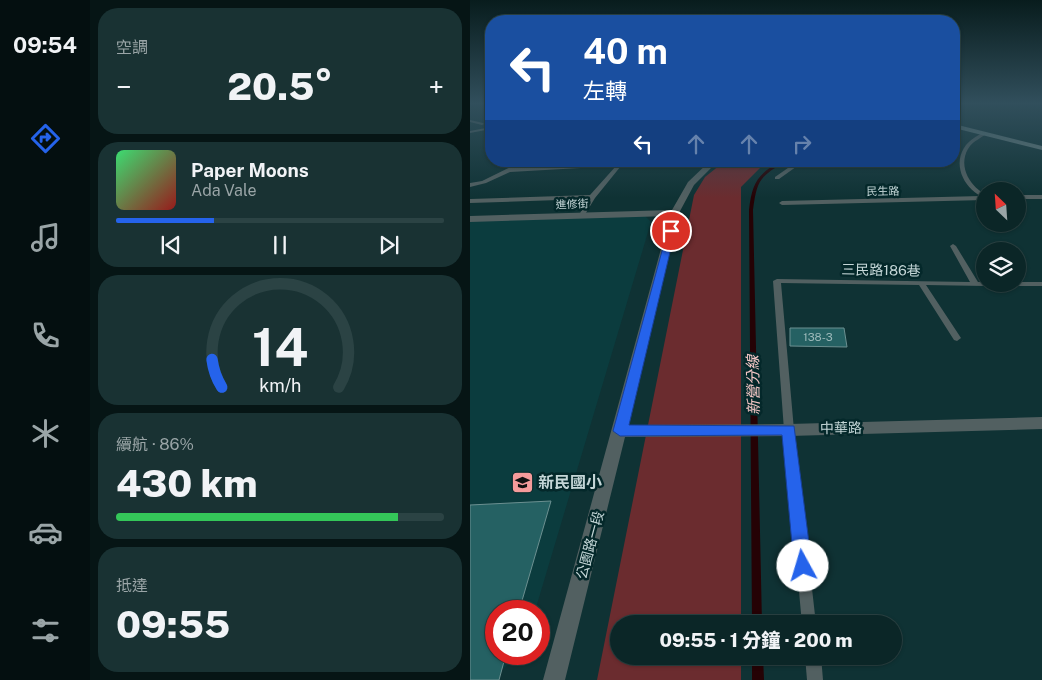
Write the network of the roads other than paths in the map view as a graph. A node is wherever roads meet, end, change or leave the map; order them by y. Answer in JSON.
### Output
{"nodes":[{"id":1,"x":983,"y":135,"type":"edge"},
{"id":2,"x":987,"y":135,"type":"edge"},
{"id":3,"x":1042,"y":148,"type":"edge"},
{"id":4,"x":962,"y":162,"type":"joint"},
{"id":5,"x":516,"y":167,"type":"edge"},
{"id":6,"x":558,"y":167,"type":"edge"},
{"id":7,"x":618,"y":167,"type":"edge"},
{"id":8,"x":708,"y":167,"type":"edge"},
{"id":9,"x":793,"y":167,"type":"edge"},
{"id":10,"x":510,"y":170,"type":"junction"},
{"id":11,"x":777,"y":178,"type":"dead end"},
{"id":12,"x":470,"y":184,"type":"edge"},
{"id":13,"x":976,"y":190,"type":"edge"},
{"id":14,"x":592,"y":197,"type":"junction"},
{"id":15,"x":976,"y":197,"type":"edge"},
{"id":16,"x":1026,"y":197,"type":"edge"},
{"id":17,"x":1042,"y":197,"type":"edge"},
{"id":18,"x":470,"y":201,"type":"edge"},
{"id":19,"x":782,"y":203,"type":"dead end"},
{"id":20,"x":675,"y":213,"type":"junction"},
{"id":21,"x":582,"y":215,"type":"junction"},
{"id":22,"x":470,"y":218,"type":"edge"},
{"id":23,"x":953,"y":246,"type":"dead end"},
{"id":24,"x":921,"y":283,"type":"junction"},
{"id":25,"x":975,"y":283,"type":"joint"},
{"id":26,"x":1026,"y":284,"type":"edge"},
{"id":27,"x":1042,"y":284,"type":"edge"},
{"id":28,"x":957,"y":338,"type":"dead end"},
{"id":29,"x":1042,"y":423,"type":"edge"},
{"id":30,"x":789,"y":430,"type":"junction"},
{"id":31,"x":620,"y":431,"type":"junction"},
{"id":32,"x":808,"y":615,"type":"edge"},
{"id":33,"x":814,"y":665,"type":"edge"},
{"id":34,"x":554,"y":680,"type":"edge"},
{"id":35,"x":815,"y":680,"type":"edge"}],
"edges":[{"from":1,"to":4,"type":"lane"},
{"from":2,"to":3,"type":"street"},
{"from":4,"to":13,"type":"lane","name":"民生路"},
{"from":5,"to":10,"type":"lane"},
{"from":6,"to":10,"type":"lane"},
{"from":7,"to":14,"type":"lane"},
{"from":8,"to":20,"type":"street","name":"公園路一段"},
{"from":9,"to":11,"type":"lane"},
{"from":10,"to":12,"type":"lane"},
{"from":14,"to":18,"type":"lane","name":"進修街"},
{"from":14,"to":21,"type":"lane"},
{"from":15,"to":19,"type":"lane","name":"民生路"},
{"from":16,"to":17,"type":"lane"},
{"from":20,"to":21,"type":"street","name":"進修街"},
{"from":20,"to":31,"type":"street","name":"公園路一段"},
{"from":21,"to":22,"type":"street","name":"進修街"},
{"from":23,"to":25,"type":"lane"},
{"from":24,"to":25,"type":"lane","name":"三民路186巷"},
{"from":24,"to":28,"type":"lane"},
{"from":24,"to":30,"type":"lane","name":"三民路186巷"},
{"from":26,"to":27,"type":"lane"},
{"from":29,"to":30,"type":"street","name":"中華路"},
{"from":30,"to":31,"type":"street","name":"中華路"},
{"from":30,"to":32,"type":"lane"},
{"from":31,"to":34,"type":"street","name":"公園路一段"},
{"from":33,"to":35,"type":"lane"}]}
